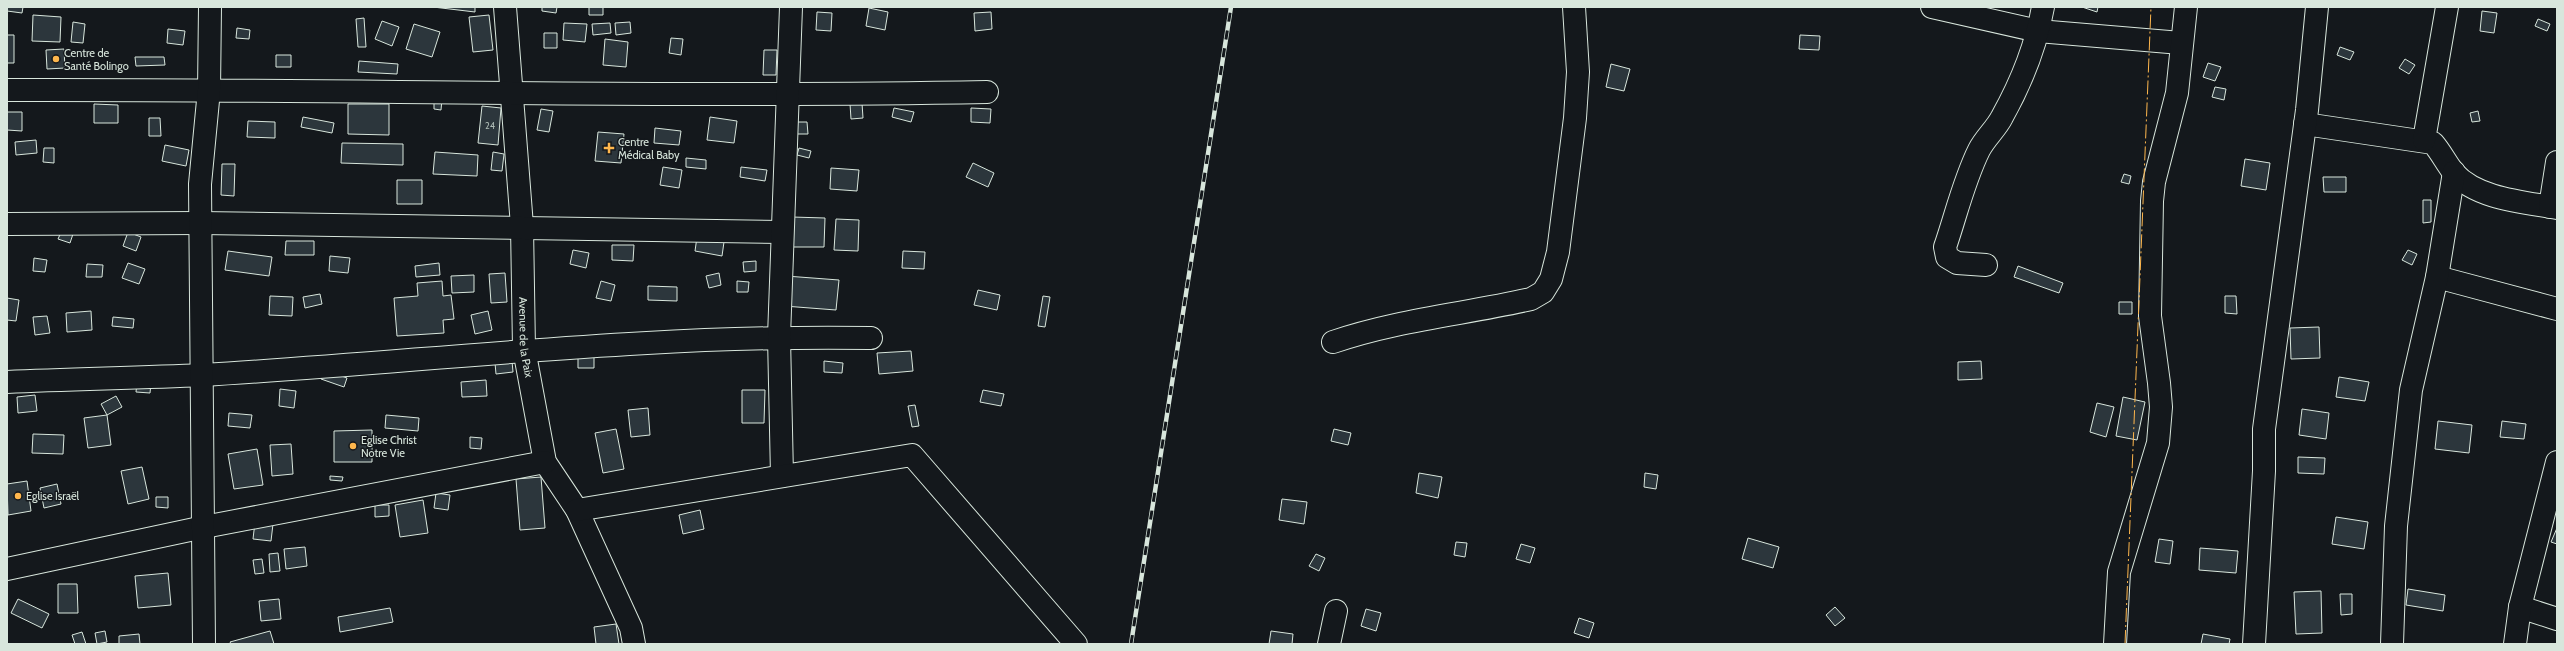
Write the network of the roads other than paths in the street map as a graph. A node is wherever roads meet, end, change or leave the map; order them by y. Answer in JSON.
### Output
{"nodes":[{"id":1,"x":210,"y":7,"type":"edge"},
{"id":2,"x":505,"y":7,"type":"edge"},
{"id":3,"x":791,"y":7,"type":"edge"},
{"id":4,"x":1574,"y":7,"type":"edge"},
{"id":5,"x":1932,"y":7,"type":"edge"},
{"id":6,"x":2043,"y":7,"type":"edge"},
{"id":7,"x":2186,"y":7,"type":"edge"},
{"id":8,"x":2317,"y":7,"type":"edge"},
{"id":9,"x":2447,"y":7,"type":"edge"},
{"id":10,"x":2038,"y":31,"type":"junction"},
{"id":11,"x":2182,"y":43,"type":"junction"},
{"id":12,"x":7,"y":90,"type":"edge"},
{"id":13,"x":209,"y":90,"type":"junction"},
{"id":14,"x":987,"y":92,"type":"dead end"},
{"id":15,"x":512,"y":94,"type":"junction"},
{"id":16,"x":786,"y":96,"type":"junction"},
{"id":17,"x":2305,"y":124,"type":"junction"},
{"id":18,"x":2424,"y":140,"type":"junction"},
{"id":19,"x":2557,"y":162,"type":"edge"},
{"id":20,"x":2454,"y":172,"type":"junction"},
{"id":21,"x":2554,"y":208,"type":"edge"},
{"id":22,"x":200,"y":223,"type":"junction"},
{"id":23,"x":7,"y":224,"type":"edge"},
{"id":24,"x":522,"y":226,"type":"junction"},
{"id":25,"x":782,"y":232,"type":"junction"},
{"id":26,"x":1986,"y":265,"type":"dead end"},
{"id":27,"x":2437,"y":277,"type":"junction"},
{"id":28,"x":2557,"y":309,"type":"edge"},
{"id":29,"x":779,"y":336,"type":"junction"},
{"id":30,"x":871,"y":338,"type":"dead end"},
{"id":31,"x":1333,"y":342,"type":"dead end"},
{"id":32,"x":524,"y":349,"type":"junction"},
{"id":33,"x":202,"y":375,"type":"junction"},
{"id":34,"x":7,"y":382,"type":"edge"},
{"id":35,"x":545,"y":462,"type":"junction"},
{"id":36,"x":2557,"y":468,"type":"edge"},
{"id":37,"x":782,"y":476,"type":"junction"},
{"id":38,"x":577,"y":510,"type":"junction"},
{"id":39,"x":204,"y":527,"type":"junction"},
{"id":40,"x":7,"y":569,"type":"edge"},
{"id":41,"x":2520,"y":607,"type":"junction"},
{"id":42,"x":1336,"y":611,"type":"dead end"},
{"id":43,"x":2557,"y":619,"type":"edge"},
{"id":44,"x":204,"y":644,"type":"edge"},
{"id":45,"x":634,"y":644,"type":"edge"},
{"id":46,"x":1076,"y":644,"type":"edge"},
{"id":47,"x":1329,"y":644,"type":"edge"},
{"id":48,"x":2115,"y":644,"type":"edge"},
{"id":49,"x":2254,"y":644,"type":"edge"},
{"id":50,"x":2392,"y":644,"type":"edge"},
{"id":51,"x":2515,"y":644,"type":"edge"}],
"edges":[{"from":1,"to":13,"type":"street"},
{"from":2,"to":15,"type":"street","name":"Avenue de la Paix"},
{"from":3,"to":16,"type":"street"},
{"from":4,"to":31,"type":"street"},
{"from":5,"to":10,"type":"street"},
{"from":6,"to":10,"type":"street"},
{"from":7,"to":11,"type":"street"},
{"from":8,"to":17,"type":"street"},
{"from":9,"to":18,"type":"street"},
{"from":10,"to":11,"type":"street"},
{"from":10,"to":26,"type":"street"},
{"from":11,"to":48,"type":"street"},
{"from":12,"to":13,"type":"street"},
{"from":13,"to":15,"type":"street"},
{"from":13,"to":22,"type":"street"},
{"from":14,"to":16,"type":"street"},
{"from":15,"to":16,"type":"street"},
{"from":15,"to":24,"type":"street","name":"Avenue de la Paix"},
{"from":16,"to":25,"type":"street"},
{"from":17,"to":18,"type":"street"},
{"from":17,"to":49,"type":"street"},
{"from":18,"to":20,"type":"street"},
{"from":19,"to":21,"type":"street"},
{"from":20,"to":21,"type":"street"},
{"from":20,"to":27,"type":"street"},
{"from":22,"to":23,"type":"street"},
{"from":22,"to":24,"type":"street"},
{"from":22,"to":33,"type":"street"},
{"from":24,"to":25,"type":"street"},
{"from":24,"to":32,"type":"street","name":"Avenue de la Paix"},
{"from":25,"to":29,"type":"street"},
{"from":27,"to":28,"type":"street"},
{"from":27,"to":50,"type":"street"},
{"from":29,"to":30,"type":"street"},
{"from":29,"to":32,"type":"street"},
{"from":29,"to":37,"type":"street"},
{"from":32,"to":33,"type":"street"},
{"from":32,"to":35,"type":"street","name":"Avenue de la Paix"},
{"from":33,"to":34,"type":"street"},
{"from":33,"to":39,"type":"street"},
{"from":35,"to":38,"type":"street","name":"Avenue de la Paix"},
{"from":35,"to":39,"type":"street"},
{"from":36,"to":41,"type":"street"},
{"from":37,"to":38,"type":"street"},
{"from":37,"to":46,"type":"street"},
{"from":38,"to":45,"type":"street","name":"Avenue de la Paix"},
{"from":39,"to":40,"type":"street"},
{"from":39,"to":44,"type":"street"},
{"from":41,"to":43,"type":"street"},
{"from":41,"to":51,"type":"street"},
{"from":42,"to":47,"type":"street"}]}
